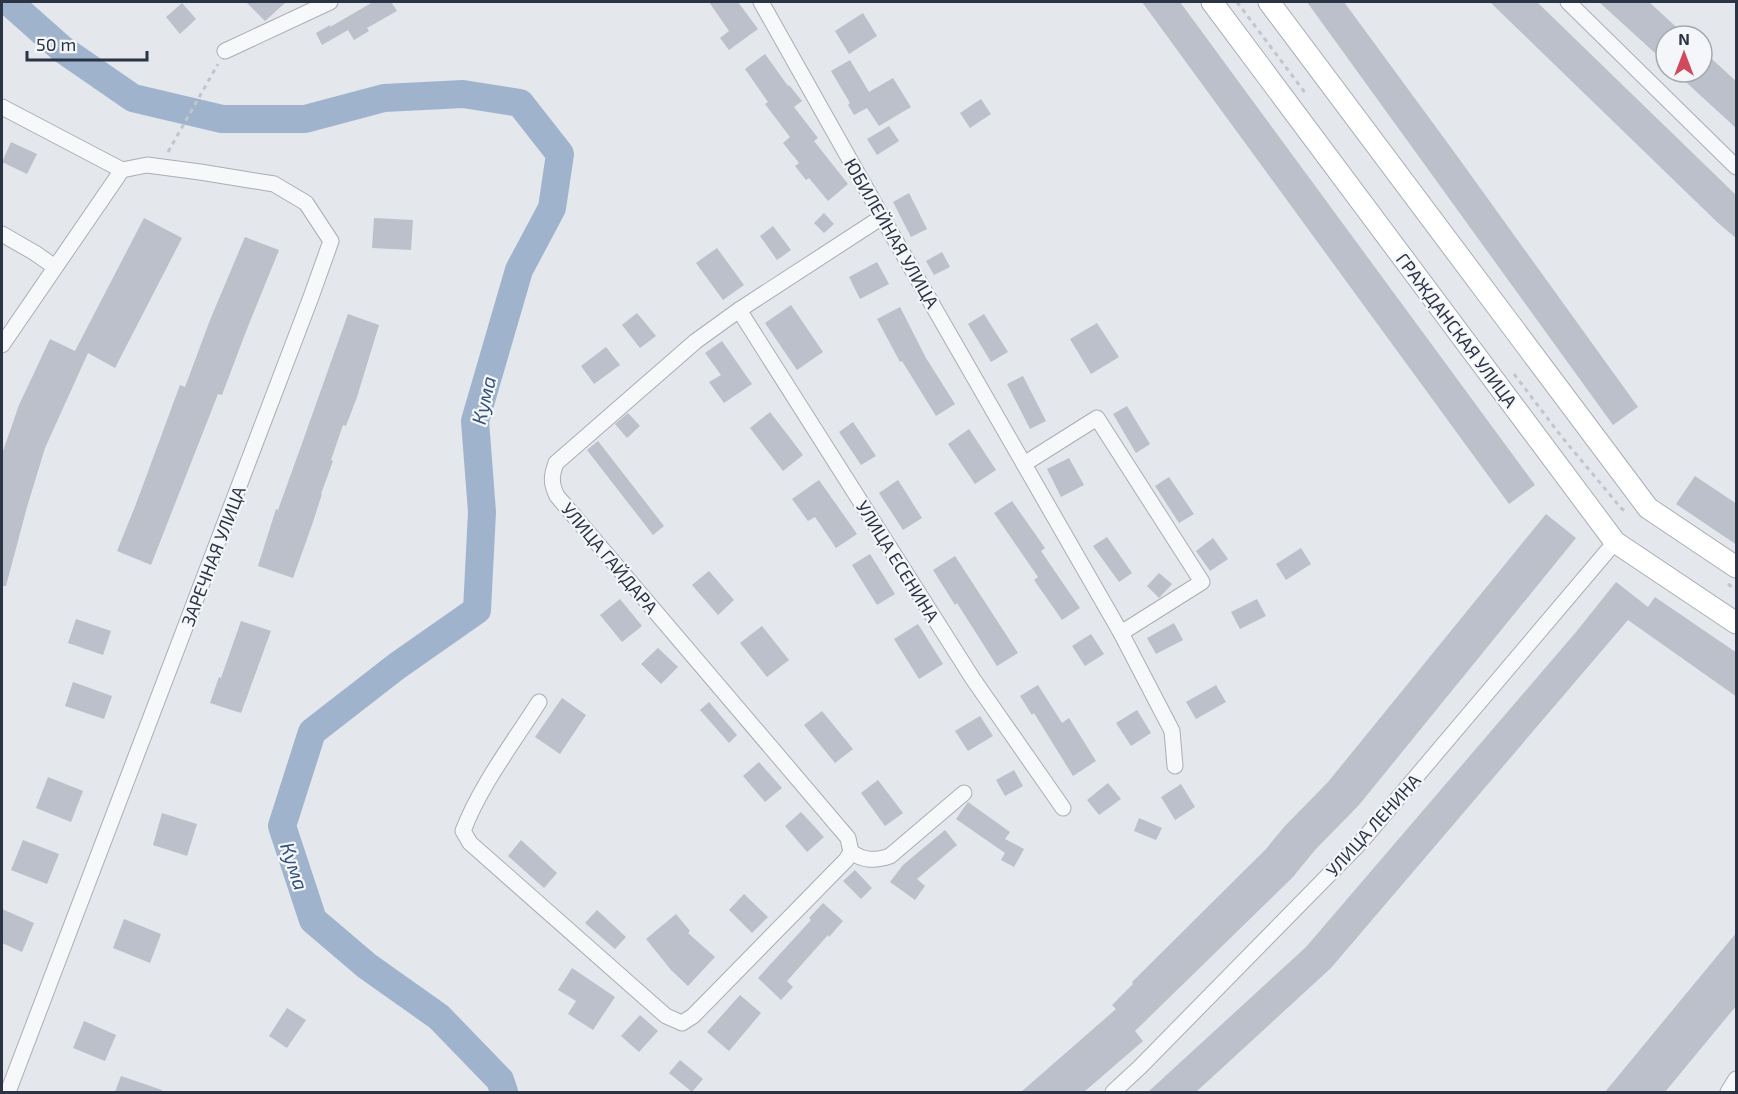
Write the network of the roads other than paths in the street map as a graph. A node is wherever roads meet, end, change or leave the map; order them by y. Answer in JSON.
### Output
{"nodes":[{"id":1,"x":330,"y":2,"type":"edge"},
{"id":2,"x":761,"y":2,"type":"edge"},
{"id":3,"x":1212,"y":2,"type":"edge"},
{"id":4,"x":1269,"y":2,"type":"edge"},
{"id":5,"x":1568,"y":2,"type":"edge"},
{"id":6,"x":225,"y":51,"type":"road end"},
{"id":7,"x":2,"y":107,"type":"edge"},
{"id":8,"x":1737,"y":166,"type":"edge"},
{"id":9,"x":122,"y":170,"type":"junction"},
{"id":10,"x":882,"y":217,"type":"junction"},
{"id":11,"x":2,"y":234,"type":"edge"},
{"id":12,"x":55,"y":267,"type":"junction"},
{"id":13,"x":739,"y":310,"type":"junction"},
{"id":14,"x":2,"y":345,"type":"edge"},
{"id":15,"x":1024,"y":464,"type":"junction"},
{"id":16,"x":1615,"y":542,"type":"junction"},
{"id":17,"x":1732,"y":575,"type":"edge"},
{"id":18,"x":1737,"y":623,"type":"edge"},
{"id":19,"x":1121,"y":633,"type":"junction"},
{"id":20,"x":539,"y":702,"type":"dead end"},
{"id":21,"x":1175,"y":766,"type":"dead end"},
{"id":22,"x":964,"y":794,"type":"dead end"},
{"id":23,"x":1063,"y":808,"type":"dead end"},
{"id":24,"x":851,"y":852,"type":"junction"},
{"id":25,"x":1737,"y":1079,"type":"edge"},
{"id":26,"x":8,"y":1092,"type":"edge"},
{"id":27,"x":1113,"y":1092,"type":"edge"},
{"id":28,"x":1728,"y":1092,"type":"edge"}],
"edges":[{"from":1,"to":6,"type":"street"},
{"from":2,"to":10,"type":"street","name":"ЮБИЛЕЙНАЯ УЛИЦА"},
{"from":3,"to":16,"type":"street","name":"ГРАЖДАНСКАЯ УЛИЦА"},
{"from":4,"to":17,"type":"street"},
{"from":5,"to":8,"type":"street"},
{"from":7,"to":9,"type":"street"},
{"from":9,"to":12,"type":"street"},
{"from":9,"to":26,"type":"street","name":"ЗАРЕЧНАЯ УЛИЦА"},
{"from":10,"to":13,"type":"street","name":"УЛИЦА ГАЙДАРА"},
{"from":10,"to":15,"type":"street","name":"ЮБИЛЕЙНАЯ УЛИЦА"},
{"from":11,"to":12,"type":"street"},
{"from":12,"to":14,"type":"street"},
{"from":13,"to":23,"type":"street","name":"УЛИЦА ЕСЕНИНА"},
{"from":13,"to":24,"type":"street","name":"УЛИЦА ГАЙДАРА"},
{"from":15,"to":19,"type":"street","name":"ЮБИЛЕЙНАЯ УЛИЦА"},
{"from":15,"to":19,"type":"street"},
{"from":16,"to":18,"type":"street","name":"ГРАЖДАНСКАЯ УЛИЦА"},
{"from":16,"to":27,"type":"street","name":"УЛИЦА ЛЕНИНА"},
{"from":19,"to":21,"type":"street","name":"ЮБИЛЕЙНАЯ УЛИЦА"},
{"from":20,"to":24,"type":"street"},
{"from":22,"to":24,"type":"street"},
{"from":25,"to":28,"type":"street"}]}
